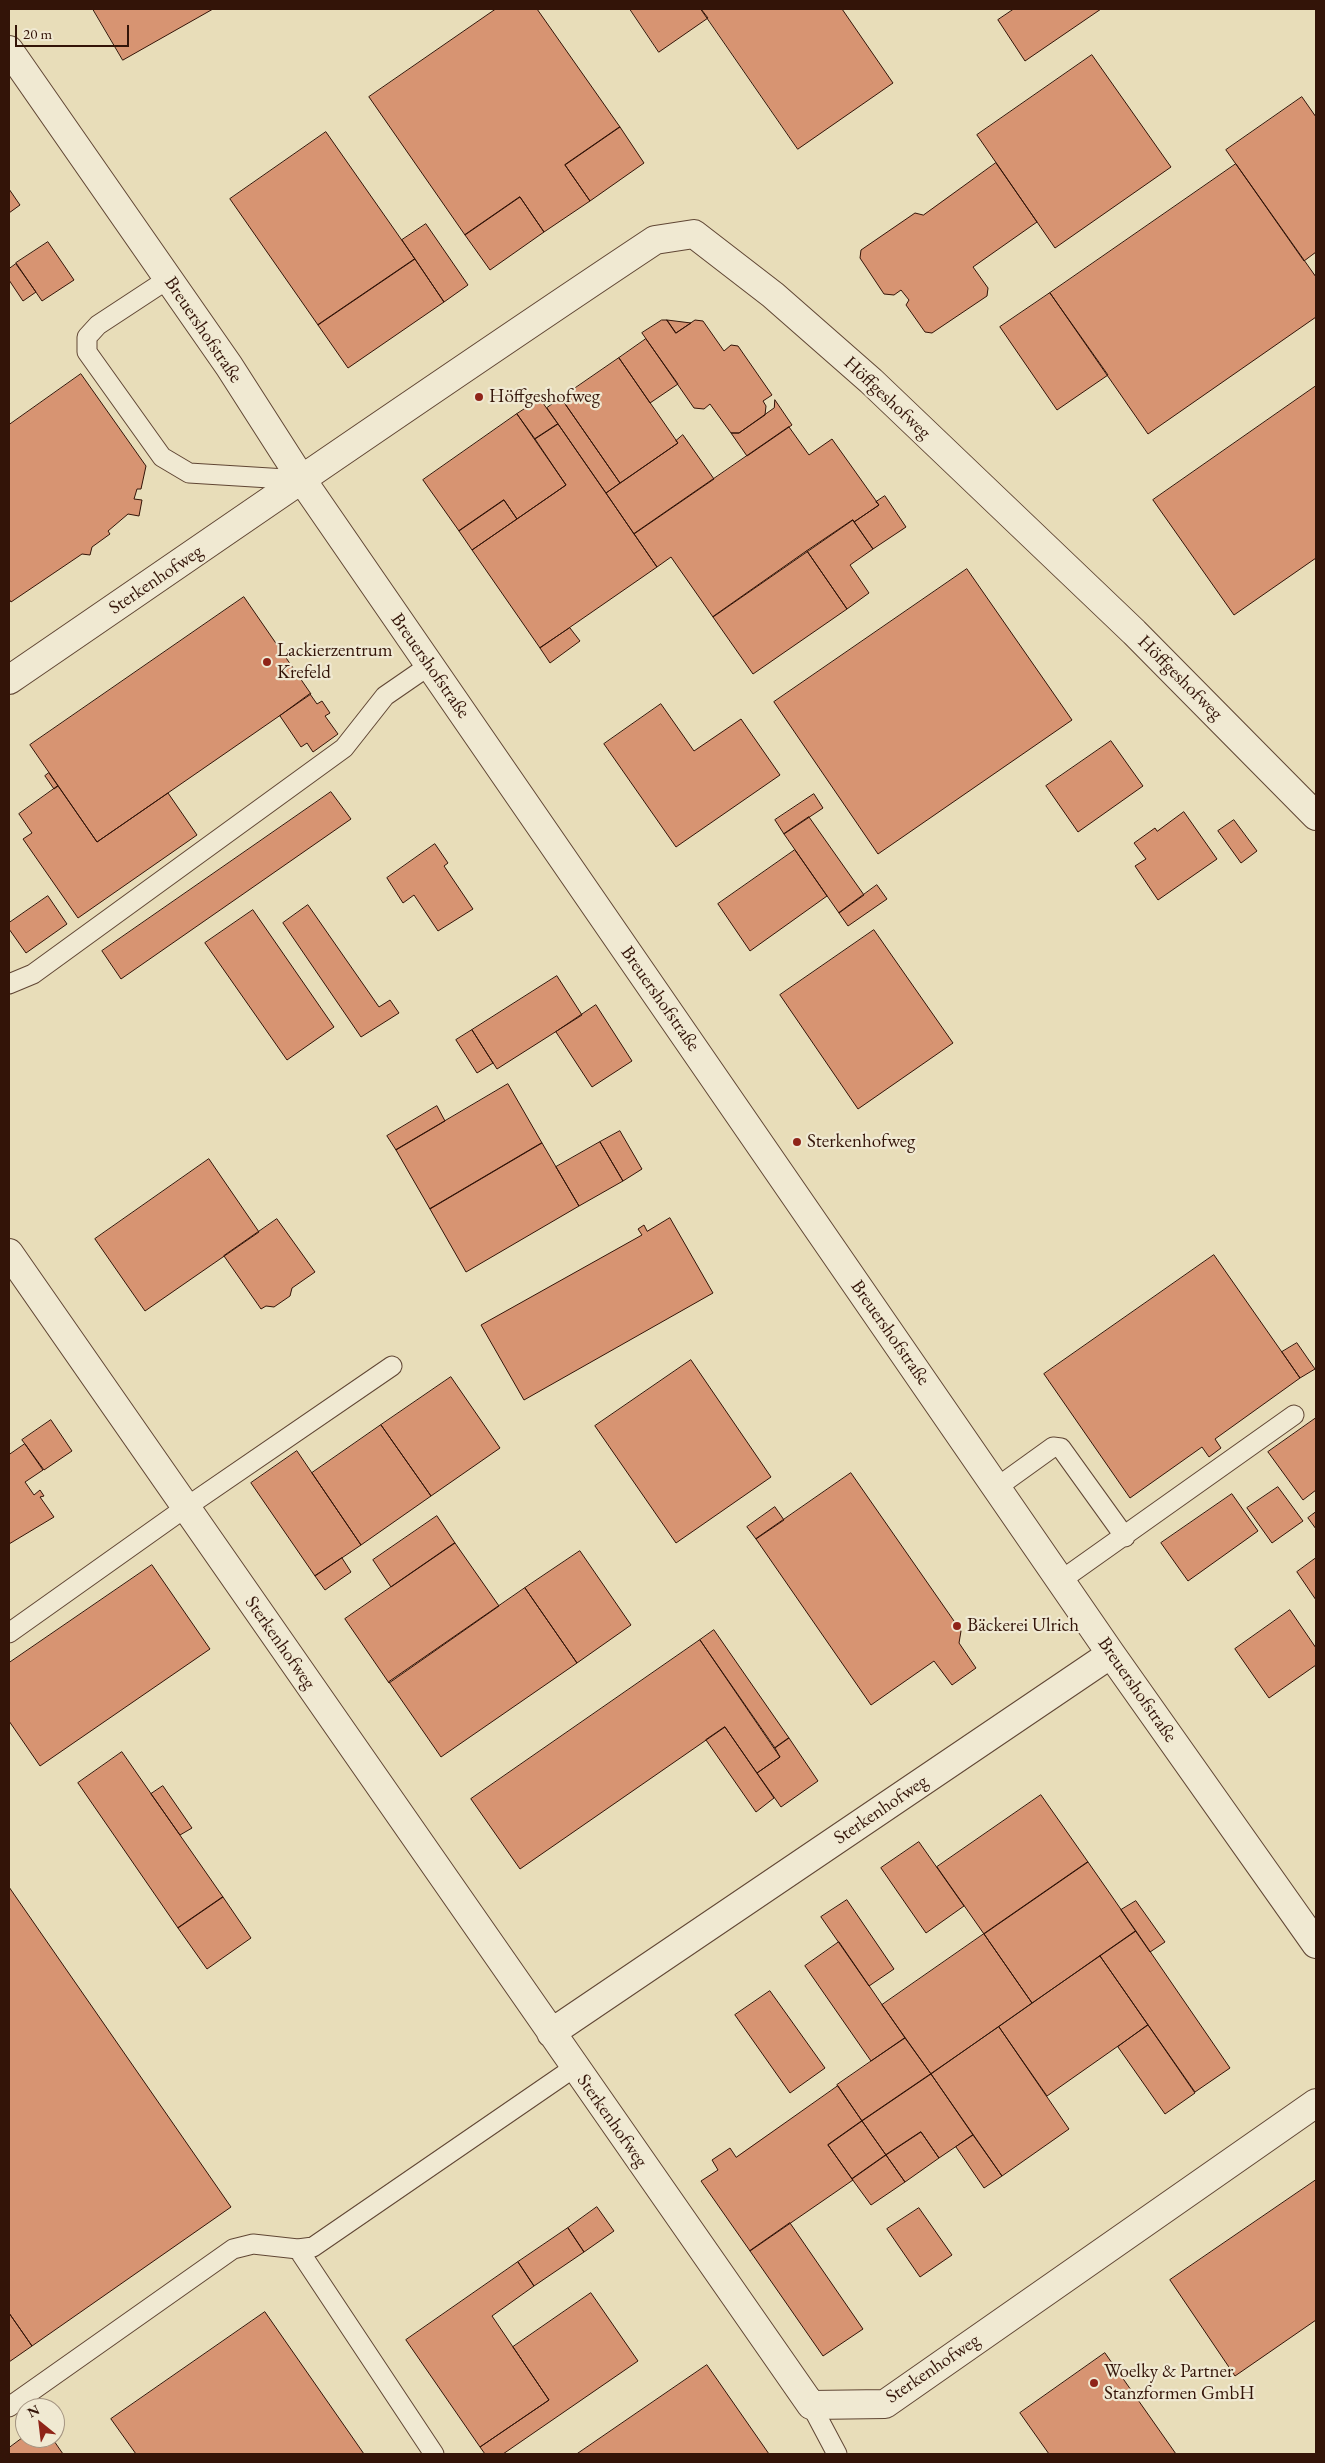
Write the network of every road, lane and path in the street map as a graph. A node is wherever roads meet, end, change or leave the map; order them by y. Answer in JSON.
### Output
{"nodes":[{"id":1,"x":9,"y":50,"type":"edge"},
{"id":2,"x":168,"y":279,"type":"junction"},
{"id":3,"x":302,"y":480,"type":"junction"},
{"id":4,"x":430,"y":665,"type":"junction"},
{"id":5,"x":9,"y":680,"type":"edge"},
{"id":6,"x":1316,"y":816,"type":"edge"},
{"id":7,"x":9,"y":984,"type":"edge"},
{"id":8,"x":9,"y":1253,"type":"edge"},
{"id":9,"x":392,"y":1366,"type":"dead end"},
{"id":10,"x":1294,"y":1415,"type":"dead end"},
{"id":11,"x":996,"y":1488,"type":"junction"},
{"id":12,"x":186,"y":1508,"type":"junction"},
{"id":13,"x":1125,"y":1537,"type":"junction"},
{"id":14,"x":1060,"y":1581,"type":"junction"},
{"id":15,"x":9,"y":1633,"type":"edge"},
{"id":16,"x":1111,"y":1654,"type":"junction"},
{"id":17,"x":1316,"y":1944,"type":"edge"},
{"id":18,"x":551,"y":2033,"type":"junction"},
{"id":19,"x":575,"y":2067,"type":"junction"},
{"id":20,"x":1316,"y":2103,"type":"edge"},
{"id":21,"x":298,"y":2249,"type":"junction"},
{"id":22,"x":811,"y":2405,"type":"junction"},
{"id":23,"x":9,"y":2407,"type":"edge"},
{"id":24,"x":434,"y":2454,"type":"edge"},
{"id":25,"x":837,"y":2454,"type":"edge"}],
"edges":[{"from":1,"to":2,"type":"street","name":"Breuershofstraße"},
{"from":2,"to":3,"type":"street","name":"Breuershofstraße"},
{"from":2,"to":3,"type":"lane"},
{"from":3,"to":4,"type":"street","name":"Breuershofstraße"},
{"from":3,"to":5,"type":"street","name":"Sterkenhofweg"},
{"from":3,"to":6,"type":"street","name":"Höffgeshofweg"},
{"from":4,"to":7,"type":"lane"},
{"from":4,"to":11,"type":"street","name":"Breuershofstraße"},
{"from":8,"to":12,"type":"street","name":"Sterkenhofweg"},
{"from":9,"to":12,"type":"lane"},
{"from":10,"to":13,"type":"lane"},
{"from":11,"to":13,"type":"lane"},
{"from":11,"to":14,"type":"street","name":"Breuershofstraße"},
{"from":12,"to":15,"type":"lane"},
{"from":12,"to":18,"type":"street","name":"Sterkenhofweg"},
{"from":13,"to":14,"type":"lane"},
{"from":14,"to":16,"type":"street","name":"Breuershofstraße"},
{"from":16,"to":17,"type":"street","name":"Breuershofstraße"},
{"from":16,"to":18,"type":"street","name":"Sterkenhofweg"},
{"from":18,"to":19,"type":"street","name":"Sterkenhofweg"},
{"from":19,"to":21,"type":"lane"},
{"from":19,"to":22,"type":"street","name":"Sterkenhofweg"},
{"from":20,"to":22,"type":"street","name":"Sterkenhofweg"},
{"from":21,"to":23,"type":"lane"},
{"from":21,"to":24,"type":"lane"},
{"from":22,"to":25,"type":"lane"}]}
